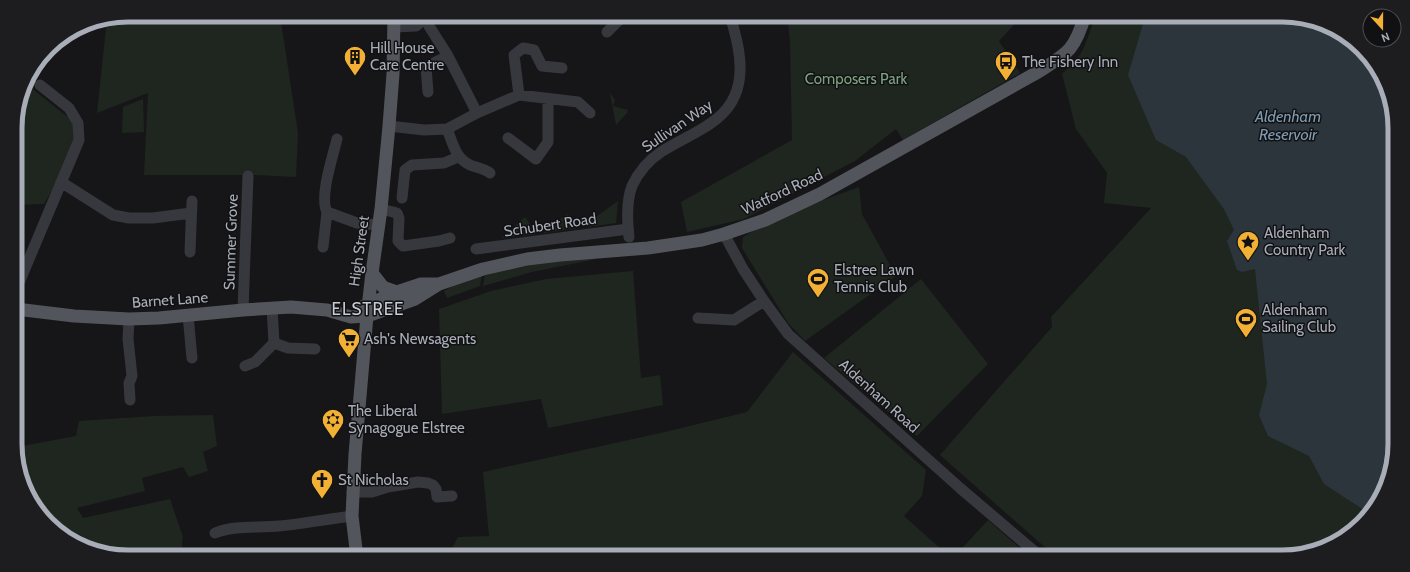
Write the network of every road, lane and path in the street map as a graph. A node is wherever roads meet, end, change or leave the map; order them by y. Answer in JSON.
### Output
{"nodes":[{"id":1,"x":394,"y":22,"type":"edge"},
{"id":2,"x":398,"y":22,"type":"edge"},
{"id":3,"x":421,"y":22,"type":"edge"},
{"id":4,"x":428,"y":22,"type":"edge"},
{"id":5,"x":617,"y":22,"type":"edge"},
{"id":6,"x":732,"y":22,"type":"edge"},
{"id":7,"x":1083,"y":22,"type":"edge"},
{"id":8,"x":607,"y":32,"type":"dead end"},
{"id":9,"x":448,"y":56,"type":"junction"},
{"id":10,"x":562,"y":68,"type":"dead end"},
{"id":11,"x":40,"y":86,"type":"dead end"},
{"id":12,"x":428,"y":92,"type":"dead end"},
{"id":13,"x":518,"y":95,"type":"junction"},
{"id":14,"x":548,"y":99,"type":"junction"},
{"id":15,"x":477,"y":113,"type":"junction"},
{"id":16,"x":590,"y":113,"type":"dead end"},
{"id":17,"x":389,"y":126,"type":"junction"},
{"id":18,"x":448,"y":128,"type":"junction"},
{"id":19,"x":508,"y":138,"type":"dead end"},
{"id":20,"x":337,"y":139,"type":"dead end"},
{"id":21,"x":458,"y":157,"type":"junction"},
{"id":22,"x":490,"y":173,"type":"dead end"},
{"id":23,"x":248,"y":176,"type":"dead end"},
{"id":24,"x":61,"y":182,"type":"junction"},
{"id":25,"x":402,"y":198,"type":"dead end"},
{"id":26,"x":192,"y":201,"type":"dead end"},
{"id":27,"x":325,"y":209,"type":"junction"},
{"id":28,"x":381,"y":209,"type":"junction"},
{"id":29,"x":191,"y":213,"type":"junction"},
{"id":30,"x":379,"y":225,"type":"junction"},
{"id":31,"x":628,"y":233,"type":"joint"},
{"id":32,"x":724,"y":234,"type":"junction"},
{"id":33,"x":450,"y":238,"type":"dead end"},
{"id":34,"x":323,"y":247,"type":"dead end"},
{"id":35,"x":476,"y":249,"type":"dead end"},
{"id":36,"x":190,"y":252,"type":"dead end"},
{"id":37,"x":372,"y":274,"type":"junction"},
{"id":38,"x":22,"y":276,"type":"edge"},
{"id":39,"x":439,"y":284,"type":"junction"},
{"id":40,"x":397,"y":292,"type":"junction"},
{"id":41,"x":415,"y":299,"type":"junction"},
{"id":42,"x":764,"y":301,"type":"junction"},
{"id":43,"x":272,"y":308,"type":"junction"},
{"id":44,"x":22,"y":310,"type":"edge"},
{"id":45,"x":243,"y":310,"type":"junction"},
{"id":46,"x":368,"y":310,"type":"junction"},
{"id":47,"x":188,"y":316,"type":"junction"},
{"id":48,"x":698,"y":318,"type":"dead end"},
{"id":49,"x":129,"y":319,"type":"junction"},
{"id":50,"x":366,"y":331,"type":"junction"},
{"id":51,"x":274,"y":342,"type":"junction"},
{"id":52,"x":315,"y":348,"type":"dead end"},
{"id":53,"x":192,"y":358,"type":"dead end"},
{"id":54,"x":246,"y":366,"type":"dead end"},
{"id":55,"x":130,"y":400,"type":"dead end"},
{"id":56,"x":352,"y":492,"type":"junction"},
{"id":57,"x":452,"y":496,"type":"dead end"},
{"id":58,"x":352,"y":516,"type":"junction"},
{"id":59,"x":215,"y":533,"type":"dead end"},
{"id":60,"x":356,"y":550,"type":"edge"},
{"id":61,"x":1033,"y":550,"type":"edge"}],
"edges":[{"from":1,"to":17,"type":"main road","name":"High Street"},
{"from":2,"to":3,"type":"street"},
{"from":4,"to":9,"type":"street"},
{"from":5,"to":8,"type":"street"},
{"from":6,"to":31,"type":"street","name":"Sullivan Way"},
{"from":7,"to":32,"type":"main road","name":"Watford Road"},
{"from":9,"to":12,"type":"street"},
{"from":9,"to":15,"type":"street"},
{"from":10,"to":13,"type":"street"},
{"from":11,"to":24,"type":"street"},
{"from":13,"to":14,"type":"street"},
{"from":13,"to":15,"type":"street"},
{"from":14,"to":16,"type":"street"},
{"from":14,"to":19,"type":"street"},
{"from":15,"to":18,"type":"street"},
{"from":17,"to":18,"type":"street"},
{"from":17,"to":28,"type":"main road","name":"High Street"},
{"from":18,"to":21,"type":"street"},
{"from":20,"to":27,"type":"street"},
{"from":21,"to":22,"type":"street"},
{"from":21,"to":25,"type":"street"},
{"from":23,"to":45,"type":"street","name":"Summer Grove"},
{"from":24,"to":29,"type":"street"},
{"from":24,"to":38,"type":"street"},
{"from":26,"to":29,"type":"street"},
{"from":27,"to":30,"type":"street"},
{"from":27,"to":34,"type":"street"},
{"from":28,"to":30,"type":"main road","name":"High Street"},
{"from":28,"to":33,"type":"street"},
{"from":29,"to":36,"type":"street"},
{"from":30,"to":37,"type":"main road","name":"High Street"},
{"from":31,"to":35,"type":"street","name":"Schubert Road"},
{"from":32,"to":39,"type":"main road","name":"Watford Road"},
{"from":32,"to":42,"type":"street","name":"Aldenham Road"},
{"from":37,"to":40,"type":"main road"},
{"from":37,"to":46,"type":"main road","name":"High Street"},
{"from":39,"to":40,"type":"main road","name":"Watford Road"},
{"from":39,"to":41,"type":"main road","name":"Watford Road"},
{"from":40,"to":46,"type":"main road","name":"Watford Road"},
{"from":41,"to":46,"type":"main road","name":"Watford Road"},
{"from":41,"to":50,"type":"main road"},
{"from":42,"to":48,"type":"street"},
{"from":42,"to":61,"type":"street","name":"Aldenham Road"},
{"from":43,"to":45,"type":"main road","name":"Barnet Lane"},
{"from":43,"to":46,"type":"main road","name":"Barnet Lane"},
{"from":43,"to":51,"type":"street"},
{"from":44,"to":49,"type":"main road","name":"Barnet Lane"},
{"from":45,"to":47,"type":"main road","name":"Barnet Lane"},
{"from":46,"to":50,"type":"main road","name":"High Street"},
{"from":47,"to":49,"type":"main road","name":"Barnet Lane"},
{"from":47,"to":53,"type":"street"},
{"from":49,"to":55,"type":"street"},
{"from":50,"to":56,"type":"main road","name":"High Street"},
{"from":51,"to":52,"type":"street"},
{"from":51,"to":54,"type":"street"},
{"from":56,"to":57,"type":"street"},
{"from":56,"to":58,"type":"main road","name":"High Street"},
{"from":58,"to":59,"type":"street"},
{"from":58,"to":60,"type":"main road","name":"High Street"}]}
